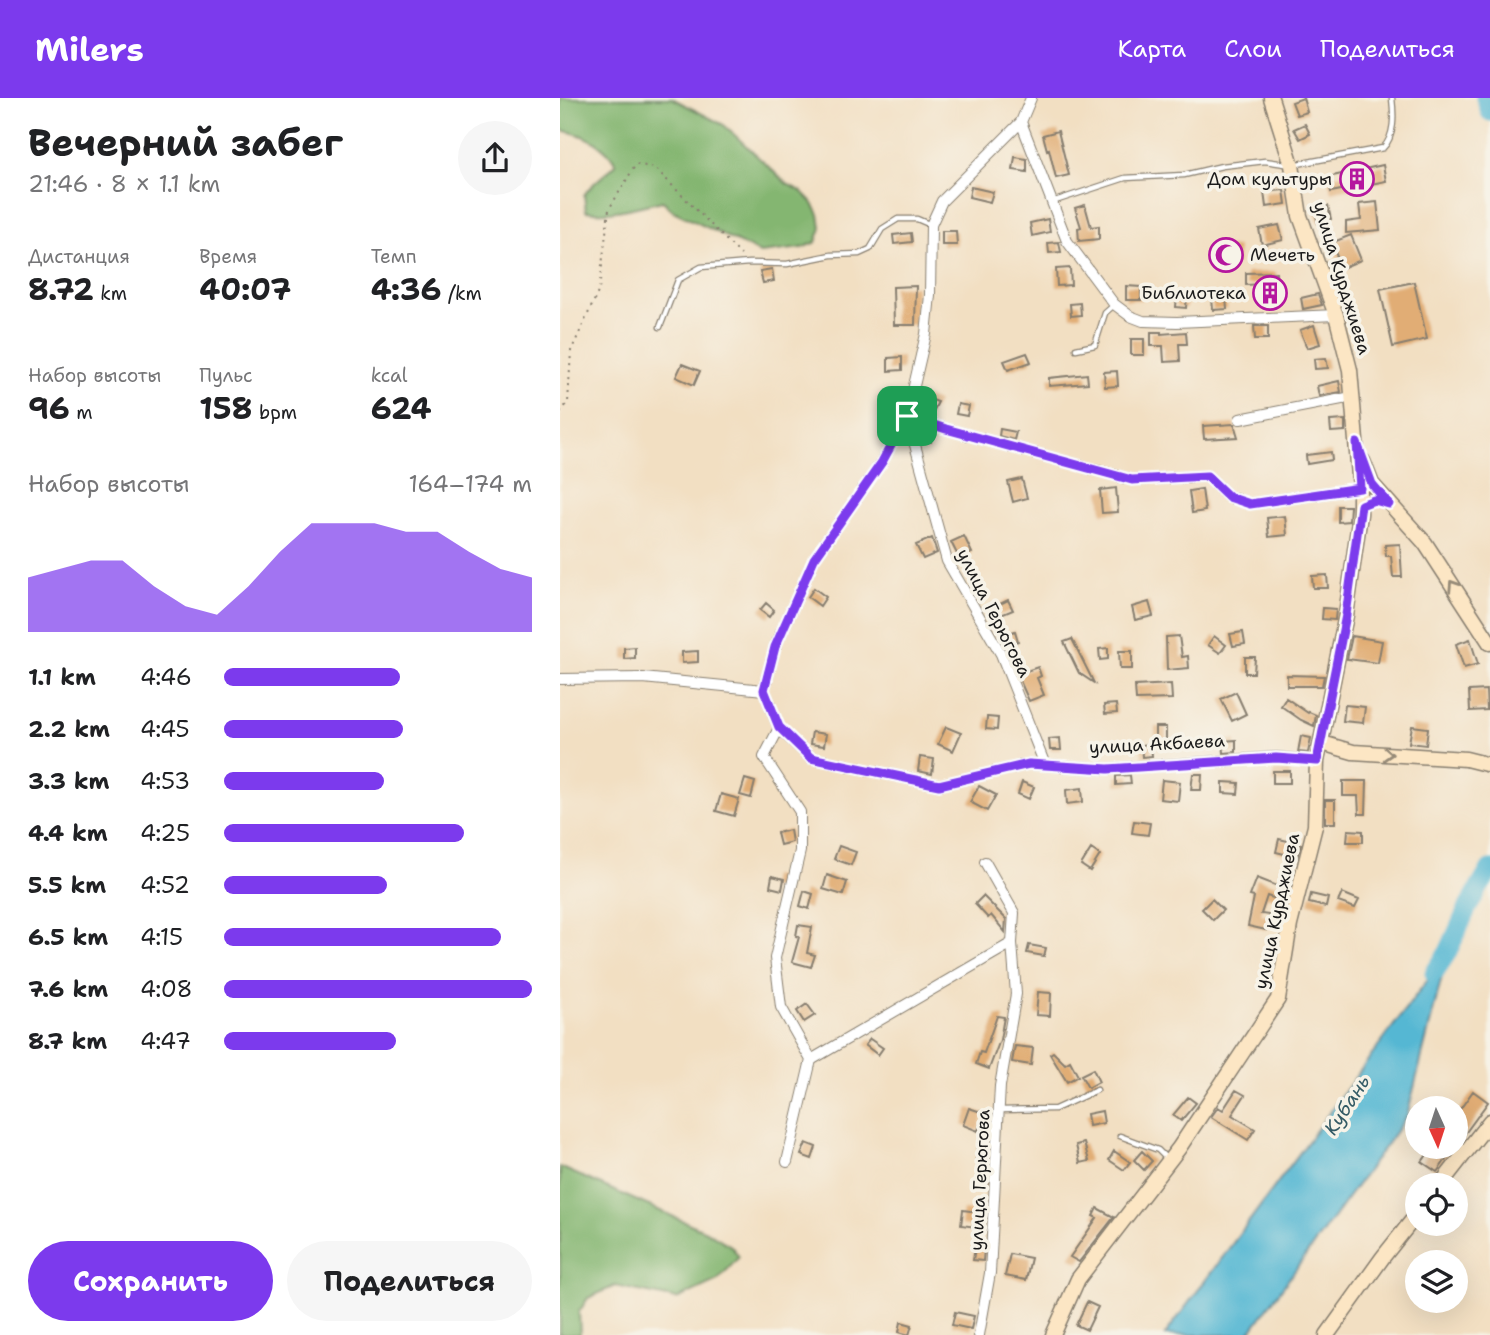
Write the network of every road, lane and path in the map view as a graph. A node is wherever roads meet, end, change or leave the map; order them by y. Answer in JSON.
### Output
{"nodes":[{"id":1,"x":1031,"y":98,"type":"edge"},
{"id":2,"x":1271,"y":98,"type":"edge"},
{"id":3,"x":1392,"y":98,"type":"edge"},
{"id":4,"x":1021,"y":122,"type":"junction"},
{"id":5,"x":1292,"y":165,"type":"junction"},
{"id":6,"x":1052,"y":202,"type":"junction"},
{"id":7,"x":932,"y":225,"type":"junction"},
{"id":8,"x":749,"y":263,"type":"junction"},
{"id":9,"x":1114,"y":304,"type":"junction"},
{"id":10,"x":1336,"y":315,"type":"junction"},
{"id":11,"x":660,"y":327,"type":"dead end"},
{"id":12,"x":1076,"y":349,"type":"dead end"},
{"id":13,"x":1352,"y":397,"type":"junction"},
{"id":14,"x":560,"y":412,"type":"edge"},
{"id":15,"x":907,"y":416,"type":"junction"},
{"id":16,"x":1240,"y":419,"type":"dead end"},
{"id":17,"x":1357,"y":443,"type":"junction"},
{"id":18,"x":1360,"y":488,"type":"junction"},
{"id":19,"x":1389,"y":504,"type":"junction"},
{"id":20,"x":1360,"y":514,"type":"junction"},
{"id":21,"x":1490,"y":642,"type":"edge"},
{"id":22,"x":560,"y":679,"type":"edge"},
{"id":23,"x":764,"y":690,"type":"junction"},
{"id":24,"x":779,"y":727,"type":"junction"},
{"id":25,"x":1322,"y":743,"type":"junction"},
{"id":26,"x":1317,"y":761,"type":"junction"},
{"id":27,"x":1045,"y":765,"type":"junction"},
{"id":28,"x":1490,"y":765,"type":"edge"},
{"id":29,"x":985,"y":862,"type":"dead end"},
{"id":30,"x":1012,"y":943,"type":"junction"},
{"id":31,"x":811,"y":1060,"type":"junction"},
{"id":32,"x":1097,"y":1090,"type":"dead end"},
{"id":33,"x":1000,"y":1110,"type":"junction"},
{"id":34,"x":1490,"y":1121,"type":"edge"},
{"id":35,"x":1120,"y":1136,"type":"dead end"},
{"id":36,"x":1169,"y":1161,"type":"junction"},
{"id":37,"x":787,"y":1162,"type":"dead end"},
{"id":38,"x":1449,"y":1173,"type":"edge"},
{"id":39,"x":1405,"y":1229,"type":"edge"},
{"id":40,"x":979,"y":1335,"type":"edge"},
{"id":41,"x":1053,"y":1335,"type":"edge"},
{"id":42,"x":1328,"y":1335,"type":"edge"}],
"edges":[{"from":1,"to":4,"type":"street"},
{"from":2,"to":5,"type":"street","name":"улица Курджиева"},
{"from":3,"to":5,"type":"lane"},
{"from":4,"to":6,"type":"street"},
{"from":4,"to":7,"type":"street"},
{"from":5,"to":6,"type":"lane"},
{"from":5,"to":10,"type":"street","name":"улица Курджиева"},
{"from":6,"to":9,"type":"street"},
{"from":7,"to":8,"type":"lane"},
{"from":7,"to":15,"type":"street","name":"улица Герюгова"},
{"from":8,"to":11,"type":"lane"},
{"from":8,"to":14,"type":"path"},
{"from":9,"to":10,"type":"street"},
{"from":9,"to":12,"type":"lane"},
{"from":10,"to":13,"type":"street","name":"улица Курджиева"},
{"from":13,"to":16,"type":"street"},
{"from":13,"to":17,"type":"street","name":"улица Курджиева"},
{"from":15,"to":18,"type":"street"},
{"from":15,"to":23,"type":"street"},
{"from":15,"to":27,"type":"street","name":"улица Герюгова"},
{"from":17,"to":18,"type":"street","name":"улица Курджиева"},
{"from":17,"to":19,"type":"street"},
{"from":18,"to":20,"type":"street","name":"улица Курджиева"},
{"from":19,"to":20,"type":"street"},
{"from":21,"to":19,"type":"street","one_way":true},
{"from":20,"to":25,"type":"street","name":"улица Курджиева"},
{"from":22,"to":23,"type":"street"},
{"from":23,"to":24,"type":"street","name":"улица Акбаева"},
{"from":24,"to":27,"type":"street","name":"улица Акбаева"},
{"from":24,"to":31,"type":"street"},
{"from":25,"to":26,"type":"street","name":"улица Курджиева"},
{"from":25,"to":28,"type":"street","one_way":true},
{"from":26,"to":27,"type":"street","name":"улица Акбаева"},
{"from":26,"to":36,"type":"street","name":"улица Курджиева"},
{"from":29,"to":30,"type":"street","name":"улица Герюгова"},
{"from":30,"to":31,"type":"street"},
{"from":30,"to":33,"type":"street","name":"улица Герюгова"},
{"from":31,"to":37,"type":"street"},
{"from":32,"to":33,"type":"lane"},
{"from":33,"to":40,"type":"street","name":"улица Герюгова"},
{"from":34,"to":38,"type":"street"},
{"from":35,"to":36,"type":"lane"},
{"from":36,"to":41,"type":"street","name":"улица Курджиева"},
{"from":39,"to":42,"type":"street"}]}
